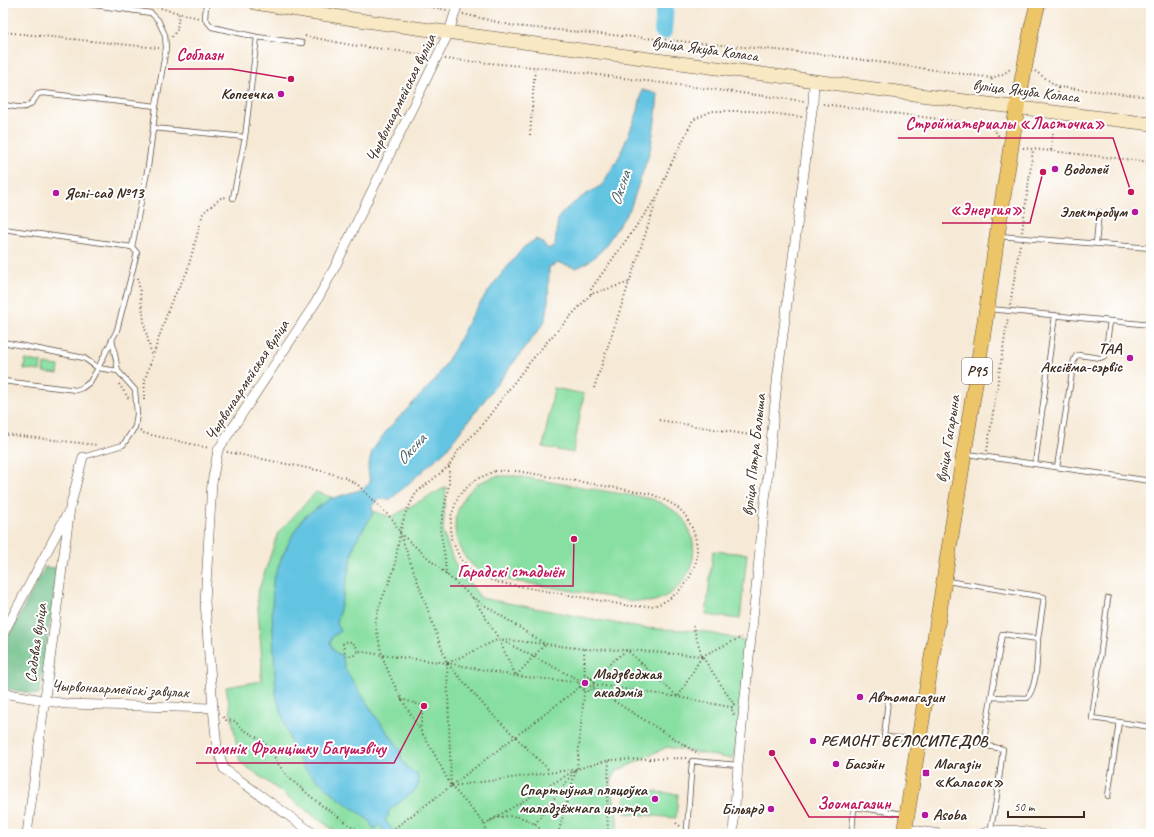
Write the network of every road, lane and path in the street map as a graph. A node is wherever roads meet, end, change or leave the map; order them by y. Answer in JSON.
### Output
{"nodes":[{"id":1,"x":80,"y":3,"type":"edge"},
{"id":2,"x":206,"y":3,"type":"edge"},
{"id":3,"x":255,"y":3,"type":"edge"},
{"id":4,"x":410,"y":3,"type":"edge"},
{"id":5,"x":1038,"y":3,"type":"edge"},
{"id":6,"x":150,"y":5,"type":"dead end"},
{"id":7,"x":457,"y":8,"type":"edge"},
{"id":8,"x":179,"y":13,"type":"junction"},
{"id":9,"x":205,"y":19,"type":"junction"},
{"id":10,"x":3,"y":32,"type":"edge"},
{"id":11,"x":449,"y":32,"type":"junction"},
{"id":12,"x":302,"y":36,"type":"dead end"},
{"id":13,"x":257,"y":38,"type":"junction"},
{"id":14,"x":302,"y":43,"type":"dead end"},
{"id":15,"x":166,"y":48,"type":"junction"},
{"id":16,"x":437,"y":58,"type":"junction"},
{"id":17,"x":535,"y":67,"type":"junction"},
{"id":18,"x":1024,"y":68,"type":"junction"},
{"id":19,"x":992,"y":78,"type":"junction"},
{"id":20,"x":814,"y":81,"type":"junction"},
{"id":21,"x":991,"y":84,"type":"dead end"},
{"id":22,"x":1058,"y":87,"type":"junction"},
{"id":23,"x":1058,"y":93,"type":"dead end"},
{"id":24,"x":1151,"y":97,"type":"edge"},
{"id":25,"x":813,"y":103,"type":"junction"},
{"id":26,"x":3,"y":105,"type":"edge"},
{"id":27,"x":156,"y":106,"type":"junction"},
{"id":28,"x":1017,"y":108,"type":"junction"},
{"id":29,"x":811,"y":118,"type":"junction"},
{"id":30,"x":986,"y":122,"type":"dead end"},
{"id":31,"x":1151,"y":124,"type":"edge"},
{"id":32,"x":985,"y":125,"type":"junction"},
{"id":33,"x":153,"y":128,"type":"junction"},
{"id":34,"x":1053,"y":131,"type":"dead end"},
{"id":35,"x":530,"y":135,"type":"dead end"},
{"id":36,"x":245,"y":137,"type":"junction"},
{"id":37,"x":1011,"y":146,"type":"junction"},
{"id":38,"x":1051,"y":150,"type":"junction"},
{"id":39,"x":1151,"y":162,"type":"edge"},
{"id":40,"x":659,"y":194,"type":"junction"},
{"id":41,"x":233,"y":198,"type":"joint"},
{"id":42,"x":1099,"y":212,"type":"dead end"},
{"id":43,"x":3,"y":229,"type":"edge"},
{"id":44,"x":997,"y":236,"type":"junction"},
{"id":45,"x":1096,"y":244,"type":"junction"},
{"id":46,"x":132,"y":246,"type":"junction"},
{"id":47,"x":1151,"y":248,"type":"edge"},
{"id":48,"x":138,"y":274,"type":"dead end"},
{"id":49,"x":629,"y":282,"type":"junction"},
{"id":50,"x":591,"y":294,"type":"junction"},
{"id":51,"x":987,"y":308,"type":"junction"},
{"id":52,"x":1055,"y":315,"type":"junction"},
{"id":53,"x":1110,"y":321,"type":"junction"},
{"id":54,"x":1151,"y":325,"type":"edge"},
{"id":55,"x":112,"y":339,"type":"junction"},
{"id":56,"x":3,"y":342,"type":"edge"},
{"id":57,"x":152,"y":358,"type":"junction"},
{"id":58,"x":98,"y":368,"type":"junction"},
{"id":59,"x":118,"y":371,"type":"junction"},
{"id":60,"x":3,"y":382,"type":"edge"},
{"id":61,"x":118,"y":382,"type":"dead end"},
{"id":62,"x":594,"y":388,"type":"dead end"},
{"id":63,"x":144,"y":402,"type":"dead end"},
{"id":64,"x":131,"y":403,"type":"dead end"},
{"id":65,"x":659,"y":420,"type":"dead end"},
{"id":66,"x":143,"y":425,"type":"dead end"},
{"id":67,"x":135,"y":427,"type":"junction"},
{"id":68,"x":143,"y":433,"type":"junction"},
{"id":69,"x":3,"y":434,"type":"edge"},
{"id":70,"x":771,"y":439,"type":"junction"},
{"id":71,"x":102,"y":446,"type":"dead end"},
{"id":72,"x":218,"y":450,"type":"junction"},
{"id":73,"x":963,"y":454,"type":"junction"},
{"id":74,"x":83,"y":457,"type":"joint"},
{"id":75,"x":1035,"y":464,"type":"junction"},
{"id":76,"x":449,"y":466,"type":"junction"},
{"id":77,"x":1057,"y":467,"type":"junction"},
{"id":78,"x":517,"y":471,"type":"joint"},
{"id":79,"x":1151,"y":481,"type":"edge"},
{"id":80,"x":70,"y":508,"type":"junction"},
{"id":81,"x":400,"y":534,"type":"junction"},
{"id":82,"x":446,"y":575,"type":"junction"},
{"id":83,"x":943,"y":580,"type":"junction"},
{"id":84,"x":472,"y":597,"type":"junction"},
{"id":85,"x":1108,"y":598,"type":"dead end"},
{"id":86,"x":694,"y":626,"type":"dead end"},
{"id":87,"x":3,"y":634,"type":"edge"},
{"id":88,"x":499,"y":639,"type":"junction"},
{"id":89,"x":1038,"y":639,"type":"junction"},
{"id":90,"x":545,"y":644,"type":"junction"},
{"id":91,"x":742,"y":644,"type":"dead end"},
{"id":92,"x":584,"y":649,"type":"junction"},
{"id":93,"x":626,"y":650,"type":"junction"},
{"id":94,"x":358,"y":651,"type":"junction"},
{"id":95,"x":382,"y":655,"type":"junction"},
{"id":96,"x":702,"y":656,"type":"junction"},
{"id":97,"x":533,"y":657,"type":"junction"},
{"id":98,"x":448,"y":663,"type":"junction"},
{"id":99,"x":516,"y":676,"type":"junction"},
{"id":100,"x":585,"y":677,"type":"junction"},
{"id":101,"x":590,"y":678,"type":"junction"},
{"id":102,"x":580,"y":682,"type":"junction"},
{"id":103,"x":585,"y":683,"type":"junction"},
{"id":104,"x":594,"y":685,"type":"junction"},
{"id":105,"x":580,"y":687,"type":"junction"},
{"id":106,"x":593,"y":688,"type":"junction"},
{"id":107,"x":584,"y":690,"type":"junction"},
{"id":108,"x":3,"y":694,"type":"edge"},
{"id":109,"x":678,"y":697,"type":"junction"},
{"id":110,"x":992,"y":697,"type":"junction"},
{"id":111,"x":401,"y":699,"type":"junction"},
{"id":112,"x":888,"y":700,"type":"dead end"},
{"id":113,"x":44,"y":701,"type":"junction"},
{"id":114,"x":738,"y":701,"type":"dead end"},
{"id":115,"x":213,"y":708,"type":"junction"},
{"id":116,"x":737,"y":708,"type":"junction"},
{"id":117,"x":1119,"y":722,"type":"junction"},
{"id":118,"x":1151,"y":727,"type":"edge"},
{"id":119,"x":420,"y":730,"type":"junction"},
{"id":120,"x":515,"y":737,"type":"junction"},
{"id":121,"x":920,"y":739,"type":"junction"},
{"id":122,"x":705,"y":757,"type":"dead end"},
{"id":123,"x":689,"y":758,"type":"dead end"},
{"id":124,"x":609,"y":760,"type":"junction"},
{"id":125,"x":738,"y":765,"type":"junction"},
{"id":126,"x":577,"y":768,"type":"junction"},
{"id":127,"x":550,"y":772,"type":"junction"},
{"id":128,"x":451,"y":786,"type":"junction"},
{"id":129,"x":1108,"y":796,"type":"dead end"},
{"id":130,"x":484,"y":822,"type":"junction"},
{"id":131,"x":535,"y":824,"type":"junction"},
{"id":132,"x":486,"y":825,"type":"dead end"},
{"id":133,"x":906,"y":826,"type":"edge"},
{"id":134,"x":687,"y":829,"type":"dead end"},
{"id":135,"x":852,"y":832,"type":"dead end"},
{"id":136,"x":988,"y":833,"type":"edge"},
{"id":137,"x":27,"y":834,"type":"edge"},
{"id":138,"x":314,"y":834,"type":"edge"},
{"id":139,"x":363,"y":834,"type":"edge"},
{"id":140,"x":387,"y":834,"type":"edge"},
{"id":141,"x":487,"y":834,"type":"edge"},
{"id":142,"x":545,"y":834,"type":"edge"},
{"id":143,"x":558,"y":834,"type":"edge"},
{"id":144,"x":608,"y":834,"type":"edge"},
{"id":145,"x":734,"y":834,"type":"edge"},
{"id":146,"x":939,"y":834,"type":"edge"},
{"id":147,"x":1041,"y":834,"type":"edge"}],
"edges":[{"from":1,"to":15,"type":"lane"},
{"from":2,"to":9,"type":"lane"},
{"from":3,"to":11,"type":"main road","name":"вуліца Якуба Коласа"},
{"from":4,"to":7,"type":"path"},
{"from":5,"to":18,"type":"main road","name":"вуліца Гагарына","number":"Р95"},
{"from":6,"to":8,"type":"path"},
{"from":7,"to":11,"type":"street","name":"Чырвонаармейская вуліца"},
{"from":7,"to":19,"type":"path"},
{"from":8,"to":9,"type":"path"},
{"from":8,"to":15,"type":"path"},
{"from":9,"to":13,"type":"lane"},
{"from":10,"to":15,"type":"path"},
{"from":11,"to":16,"type":"street","name":"Чырвонаармейская вуліца"},
{"from":11,"to":20,"type":"main road","name":"вуліца Якуба Коласа"},
{"from":12,"to":16,"type":"path"},
{"from":13,"to":14,"type":"lane"},
{"from":13,"to":36,"type":"lane"},
{"from":15,"to":27,"type":"lane"},
{"from":16,"to":17,"type":"path"},
{"from":16,"to":72,"type":"street","name":"Чырвонаармейская вуліца"},
{"from":17,"to":25,"type":"path"},
{"from":17,"to":35,"type":"path"},
{"from":18,"to":19,"type":"path"},
{"from":18,"to":22,"type":"path"},
{"from":18,"to":28,"type":"main road","name":"вуліца Гагарына","number":"Р95"},
{"from":19,"to":21,"type":"path"},
{"from":20,"to":25,"type":"street","name":"вуліца Пятра Балыша"},
{"from":20,"to":28,"type":"main road","name":"вуліца Якуба Коласа"},
{"from":22,"to":23,"type":"path"},
{"from":22,"to":24,"type":"path"},
{"from":25,"to":29,"type":"street","name":"вуліца Пятра Балыша"},
{"from":25,"to":32,"type":"path"},
{"from":26,"to":27,"type":"lane"},
{"from":27,"to":33,"type":"lane"},
{"from":28,"to":31,"type":"main road","name":"вуліца Якуба Коласа"},
{"from":28,"to":37,"type":"main road","name":"вуліца Гагарына","number":"Р95"},
{"from":29,"to":40,"type":"path"},
{"from":29,"to":70,"type":"street","name":"вуліца Пятра Балыша"},
{"from":30,"to":32,"type":"path"},
{"from":32,"to":37,"type":"path"},
{"from":33,"to":36,"type":"lane"},
{"from":33,"to":46,"type":"lane"},
{"from":34,"to":38,"type":"path"},
{"from":36,"to":41,"type":"lane"},
{"from":37,"to":38,"type":"path"},
{"from":37,"to":44,"type":"main road","name":"вуліца Гагарына","number":"Р95"},
{"from":38,"to":39,"type":"path"},
{"from":40,"to":49,"type":"path"},
{"from":40,"to":50,"type":"path"},
{"from":41,"to":57,"type":"path"},
{"from":42,"to":45,"type":"lane"},
{"from":43,"to":46,"type":"lane"},
{"from":44,"to":45,"type":"lane"},
{"from":44,"to":51,"type":"main road","name":"вуліца Гагарына","number":"Р95"},
{"from":45,"to":47,"type":"lane"},
{"from":46,"to":55,"type":"lane"},
{"from":48,"to":57,"type":"path"},
{"from":49,"to":50,"type":"path"},
{"from":49,"to":62,"type":"path"},
{"from":50,"to":76,"type":"path"},
{"from":51,"to":52,"type":"lane"},
{"from":51,"to":73,"type":"main road","name":"вуліца Гагарына","number":"Р95"},
{"from":52,"to":53,"type":"lane"},
{"from":52,"to":75,"type":"lane"},
{"from":53,"to":54,"type":"lane"},
{"from":53,"to":77,"type":"lane"},
{"from":55,"to":58,"type":"lane"},
{"from":55,"to":59,"type":"lane"},
{"from":56,"to":58,"type":"lane"},
{"from":57,"to":63,"type":"path"},
{"from":58,"to":59,"type":"lane"},
{"from":58,"to":60,"type":"lane"},
{"from":59,"to":67,"type":"lane"},
{"from":61,"to":64,"type":"path"},
{"from":65,"to":70,"type":"path"},
{"from":66,"to":68,"type":"path"},
{"from":67,"to":68,"type":"path"},
{"from":67,"to":74,"type":"lane"},
{"from":68,"to":72,"type":"path"},
{"from":69,"to":71,"type":"path"},
{"from":70,"to":125,"type":"street","name":"вуліца Пятра Балыша"},
{"from":72,"to":81,"type":"path"},
{"from":72,"to":115,"type":"street","name":"Чырвонаармейская вуліца"},
{"from":73,"to":75,"type":"lane"},
{"from":73,"to":83,"type":"main road","name":"вуліца Гагарына","number":"Р95"},
{"from":74,"to":80,"type":"street","name":"Садовая вуліца"},
{"from":75,"to":77,"type":"lane"},
{"from":76,"to":81,"type":"path"},
{"from":76,"to":82,"type":"path"},
{"from":77,"to":79,"type":"lane"},
{"from":78,"to":78,"type":"path"},
{"from":80,"to":87,"type":"street"},
{"from":80,"to":113,"type":"street","name":"Садовая вуліца"},
{"from":81,"to":82,"type":"path"},
{"from":81,"to":95,"type":"path"},
{"from":81,"to":98,"type":"path"},
{"from":82,"to":84,"type":"path"},
{"from":83,"to":89,"type":"lane"},
{"from":83,"to":121,"type":"main road","name":"вуліца Гагарына","number":"Р95"},
{"from":84,"to":88,"type":"path"},
{"from":84,"to":90,"type":"path"},
{"from":85,"to":117,"type":"lane"},
{"from":86,"to":96,"type":"path"},
{"from":88,"to":90,"type":"path"},
{"from":88,"to":97,"type":"path"},
{"from":88,"to":98,"type":"path"},
{"from":88,"to":99,"type":"path"},
{"from":89,"to":110,"type":"lane"},
{"from":89,"to":110,"type":"lane"},
{"from":90,"to":92,"type":"path"},
{"from":90,"to":97,"type":"path"},
{"from":91,"to":96,"type":"path"},
{"from":92,"to":93,"type":"path"},
{"from":92,"to":100,"type":"path"},
{"from":93,"to":96,"type":"path"},
{"from":93,"to":101,"type":"path"},
{"from":93,"to":109,"type":"path"},
{"from":94,"to":94,"type":"path"},
{"from":94,"to":95,"type":"path"},
{"from":95,"to":98,"type":"path"},
{"from":95,"to":111,"type":"path"},
{"from":96,"to":109,"type":"path"},
{"from":96,"to":116,"type":"path"},
{"from":97,"to":99,"type":"path"},
{"from":97,"to":102,"type":"path"},
{"from":98,"to":99,"type":"path"},
{"from":98,"to":120,"type":"path"},
{"from":98,"to":128,"type":"path"},
{"from":99,"to":102,"type":"path"},
{"from":100,"to":101,"type":"path"},
{"from":100,"to":102,"type":"path"},
{"from":100,"to":103,"type":"path"},
{"from":101,"to":103,"type":"path"},
{"from":101,"to":104,"type":"path"},
{"from":102,"to":103,"type":"path"},
{"from":102,"to":105,"type":"path"},
{"from":103,"to":104,"type":"path"},
{"from":103,"to":105,"type":"path"},
{"from":103,"to":106,"type":"path"},
{"from":103,"to":107,"type":"path"},
{"from":104,"to":106,"type":"path"},
{"from":104,"to":109,"type":"path"},
{"from":105,"to":107,"type":"path"},
{"from":105,"to":120,"type":"path"},
{"from":106,"to":107,"type":"path"},
{"from":106,"to":122,"type":"path"},
{"from":107,"to":126,"type":"path"},
{"from":108,"to":113,"type":"street","name":"Чырвонаармейскі завулак"},
{"from":109,"to":116,"type":"path"},
{"from":110,"to":136,"type":"lane"},
{"from":111,"to":119,"type":"path"},
{"from":111,"to":119,"type":"path"},
{"from":112,"to":121,"type":"lane"},
{"from":113,"to":115,"type":"street","name":"Чырвонаармейскі завулак"},
{"from":113,"to":137,"type":"street","name":"Садовая вуліца"},
{"from":114,"to":116,"type":"path"},
{"from":115,"to":138,"type":"street","name":"Чырвонаармейская вуліца"},
{"from":115,"to":139,"type":"path"},
{"from":117,"to":118,"type":"lane"},
{"from":117,"to":129,"type":"lane"},
{"from":119,"to":128,"type":"path"},
{"from":120,"to":127,"type":"path"},
{"from":120,"to":128,"type":"path"},
{"from":121,"to":133,"type":"main road","name":"вуліца Гагарына","number":"Р95"},
{"from":123,"to":124,"type":"path"},
{"from":124,"to":126,"type":"path"},
{"from":124,"to":144,"type":"path"},
{"from":125,"to":134,"type":"lane"},
{"from":125,"to":145,"type":"street","name":"вуліца Пятра Балыша"},
{"from":126,"to":127,"type":"path"},
{"from":126,"to":131,"type":"path"},
{"from":126,"to":131,"type":"path"},
{"from":126,"to":143,"type":"path"},
{"from":127,"to":128,"type":"path"},
{"from":128,"to":130,"type":"path"},
{"from":128,"to":140,"type":"path"},
{"from":130,"to":132,"type":"path"},
{"from":130,"to":141,"type":"path"},
{"from":131,"to":142,"type":"path"},
{"from":133,"to":135,"type":"lane"},
{"from":133,"to":146,"type":"street"},
{"from":136,"to":147,"type":"street"}]}
